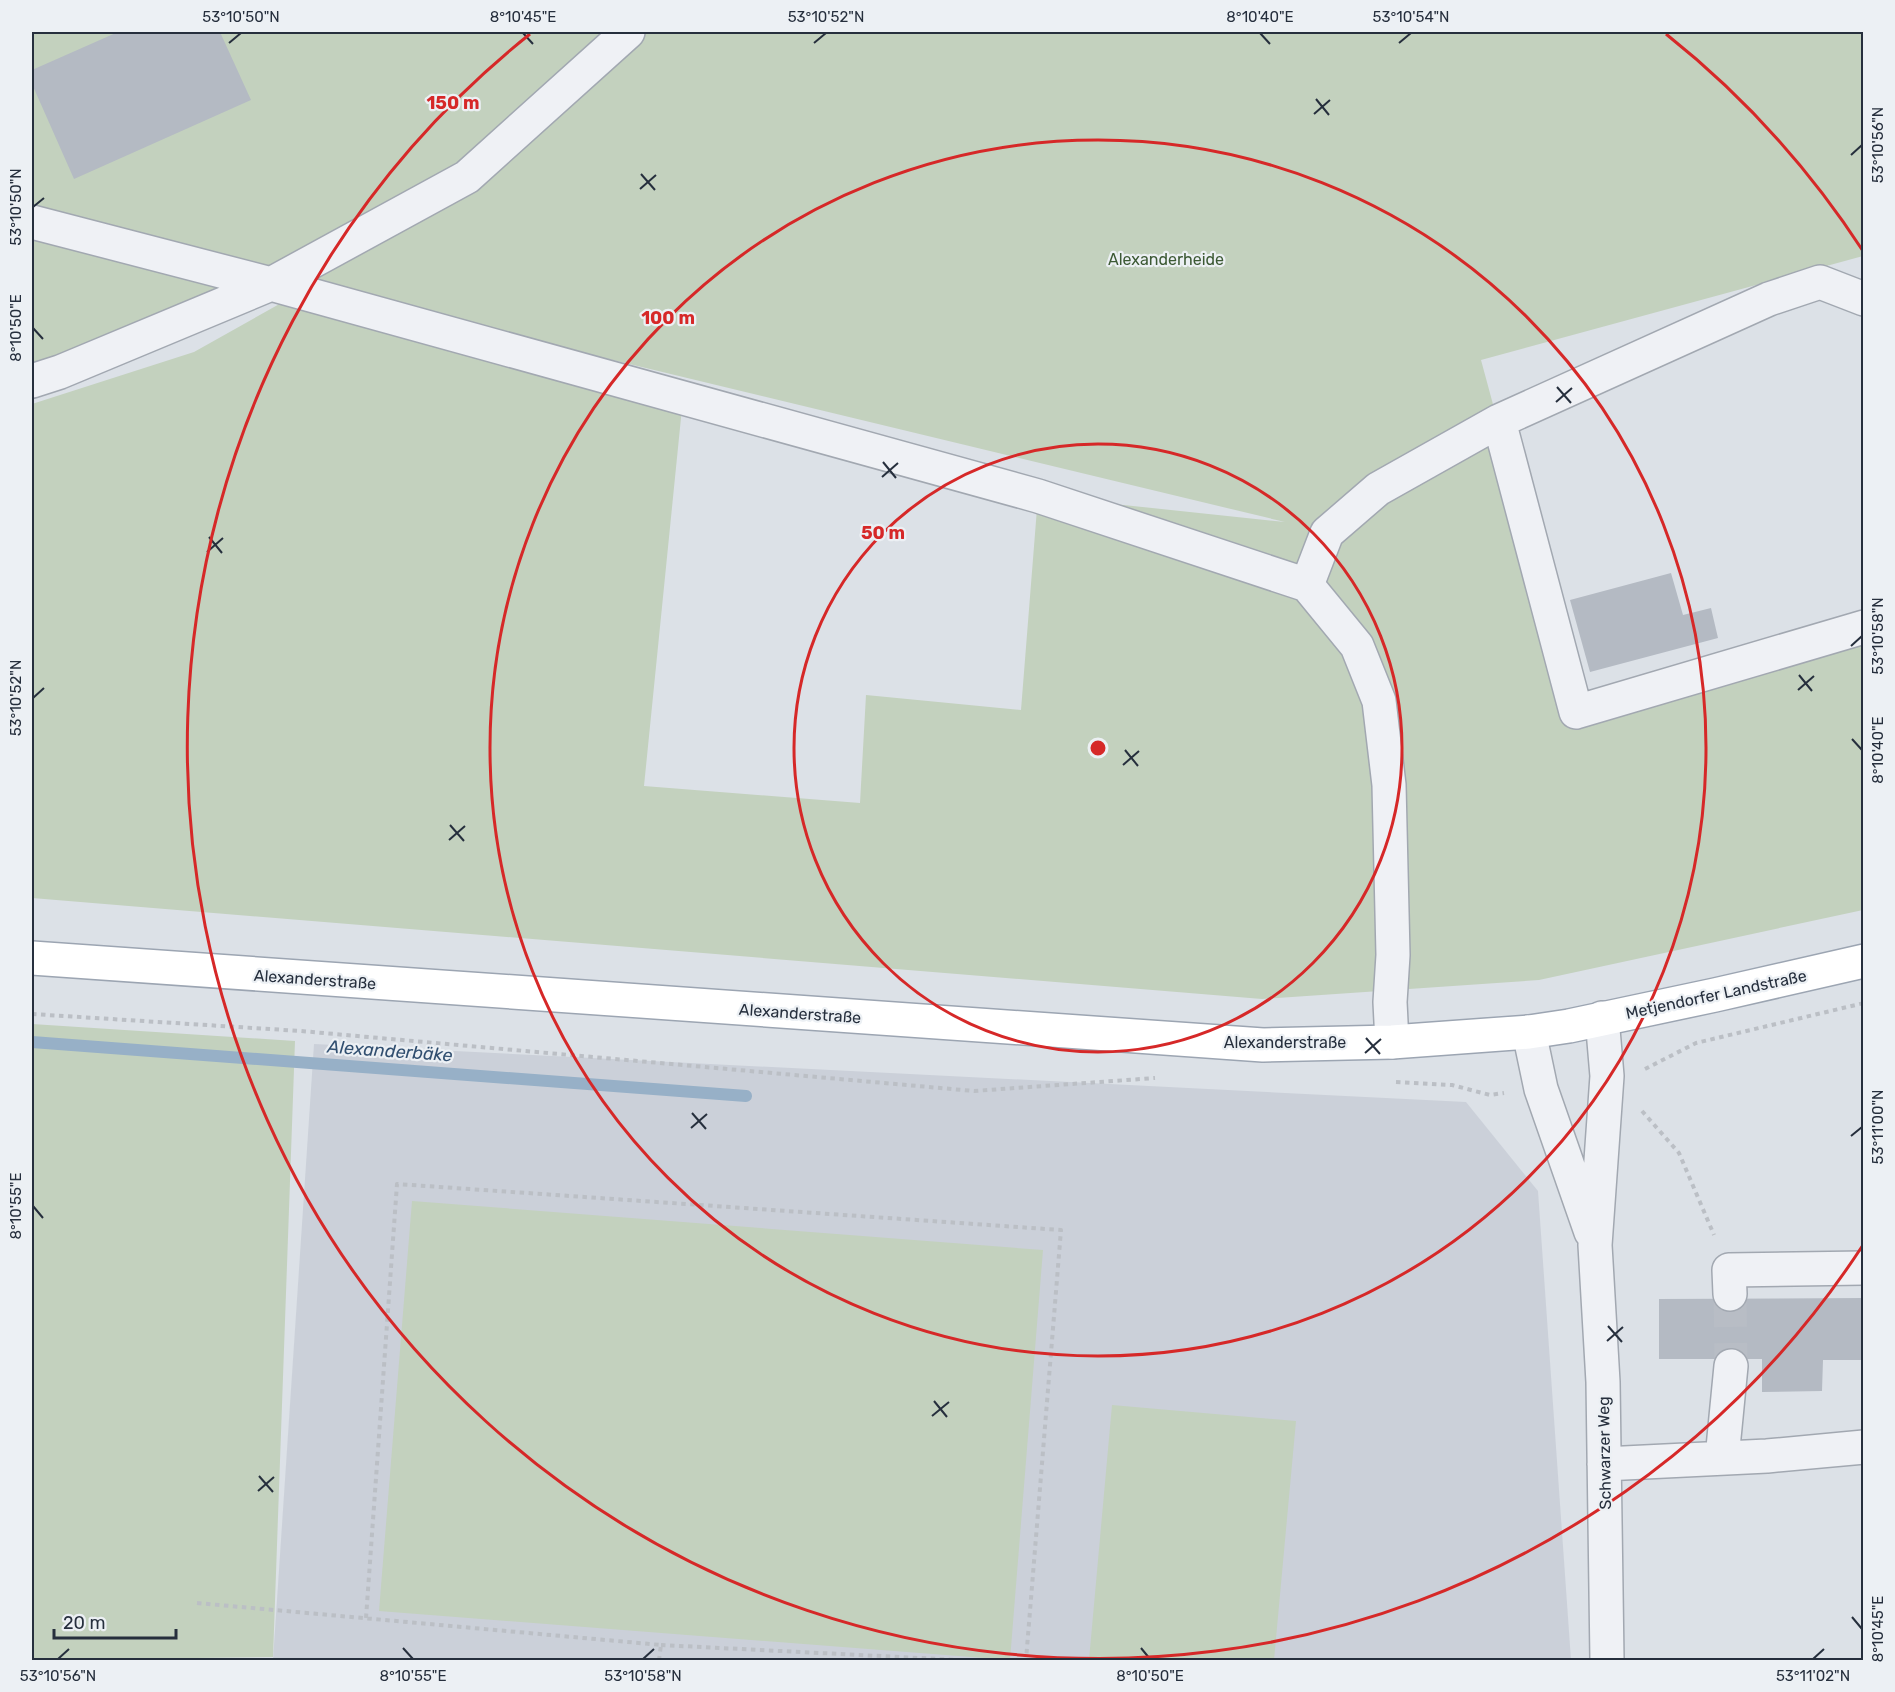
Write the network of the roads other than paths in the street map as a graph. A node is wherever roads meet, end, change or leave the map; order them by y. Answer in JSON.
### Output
{"nodes":[{"id":1,"x":628,"y":32,"type":"edge"},
{"id":2,"x":32,"y":222,"type":"edge"},
{"id":3,"x":271,"y":284,"type":"junction"},
{"id":4,"x":1863,"y":299,"type":"edge"},
{"id":5,"x":32,"y":381,"type":"edge"},
{"id":6,"x":1499,"y":421,"type":"junction"},
{"id":7,"x":1307,"y":585,"type":"junction"},
{"id":8,"x":1863,"y":627,"type":"edge"},
{"id":9,"x":32,"y":958,"type":"edge"},
{"id":10,"x":1863,"y":961,"type":"edge"},
{"id":11,"x":1602,"y":1018,"type":"junction"},
{"id":12,"x":1569,"y":1026,"type":"joint"},
{"id":13,"x":1529,"y":1032,"type":"junction"},
{"id":14,"x":1392,"y":1042,"type":"junction"},
{"id":15,"x":1595,"y":1245,"type":"junction"},
{"id":16,"x":1863,"y":1268,"type":"edge"},
{"id":17,"x":1730,"y":1282,"type":"road end"},
{"id":18,"x":1731,"y":1366,"type":"tunnel mouth"},
{"id":19,"x":1863,"y":1446,"type":"edge"},
{"id":20,"x":1722,"y":1458,"type":"junction"},
{"id":21,"x":1604,"y":1464,"type":"junction"},
{"id":22,"x":1607,"y":1660,"type":"edge"}],
"edges":[{"from":1,"to":3,"type":"street"},
{"from":2,"to":3,"type":"street"},
{"from":3,"to":5,"type":"street"},
{"from":3,"to":7,"type":"street"},
{"from":4,"to":6,"type":"street"},
{"from":6,"to":7,"type":"street"},
{"from":6,"to":8,"type":"street"},
{"from":7,"to":14,"type":"street"},
{"from":9,"to":14,"type":"main road","name":"Alexanderstraße"},
{"from":10,"to":11,"type":"main road","name":"Metjendorfer Landstraße"},
{"from":11,"to":12,"type":"main road","name":"Metjendorfer Landstraße"},
{"from":11,"to":15,"type":"street","name":"Schwarzer Weg"},
{"from":12,"to":13,"type":"main road","name":"Alexanderstraße"},
{"from":13,"to":14,"type":"main road","name":"Alexanderstraße"},
{"from":13,"to":15,"type":"street","name":"Schwarzer Weg"},
{"from":15,"to":21,"type":"street","name":"Schwarzer Weg"},
{"from":16,"to":17,"type":"street"},
{"from":18,"to":20,"type":"street"},
{"from":19,"to":20,"type":"street"},
{"from":20,"to":21,"type":"street"},
{"from":21,"to":22,"type":"street","name":"Schwarzer Weg"}]}
